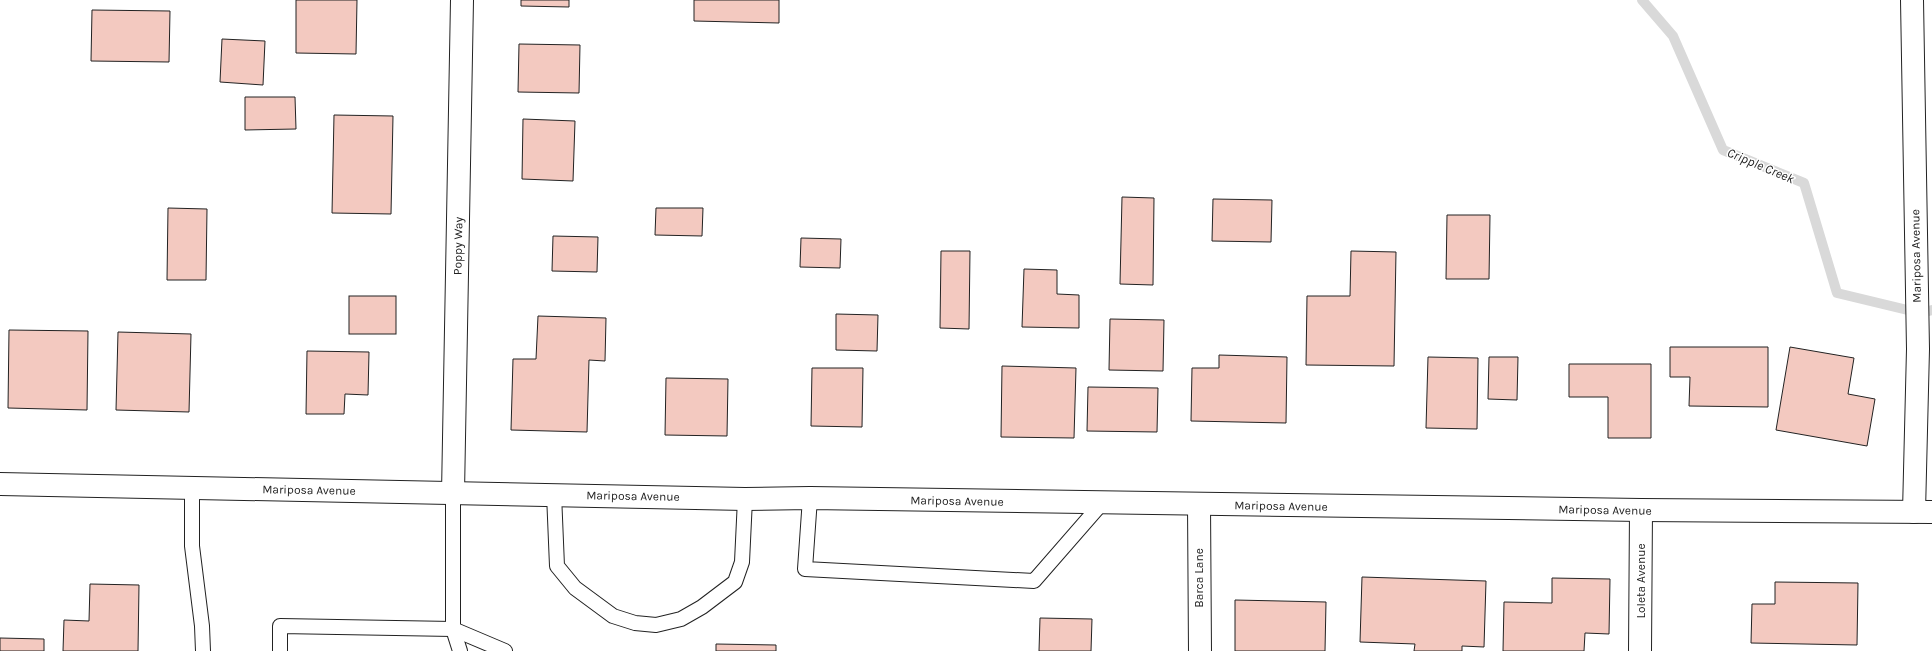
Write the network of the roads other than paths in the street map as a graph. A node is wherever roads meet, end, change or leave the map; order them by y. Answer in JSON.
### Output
{"nodes":[{"id":1,"x":462,"y":0,"type":"edge"},
{"id":2,"x":1912,"y":0,"type":"edge"},
{"id":3,"x":0,"y":484,"type":"edge"},
{"id":4,"x":192,"y":488,"type":"junction"},
{"id":5,"x":453,"y":493,"type":"junction"},
{"id":6,"x":554,"y":494,"type":"junction"},
{"id":7,"x":810,"y":498,"type":"junction"},
{"id":8,"x":745,"y":499,"type":"junction"},
{"id":9,"x":1102,"y":503,"type":"junction"},
{"id":10,"x":1199,"y":505,"type":"junction"},
{"id":11,"x":1641,"y":510,"type":"junction"},
{"id":12,"x":1923,"y":512,"type":"edge"},
{"id":13,"x":453,"y":629,"type":"junction"},
{"id":14,"x":203,"y":651,"type":"edge"},
{"id":15,"x":280,"y":651,"type":"edge"},
{"id":16,"x":460,"y":651,"type":"edge"},
{"id":17,"x":505,"y":651,"type":"edge"},
{"id":18,"x":1200,"y":651,"type":"edge"},
{"id":19,"x":1640,"y":651,"type":"edge"}],
"edges":[{"from":1,"to":5,"type":"street","name":"Poppy Way"},
{"from":2,"to":12,"type":"street","name":"Mariposa Avenue"},
{"from":3,"to":4,"type":"street","name":"Mariposa Avenue"},
{"from":4,"to":5,"type":"street","name":"Mariposa Avenue"},
{"from":4,"to":14,"type":"lane"},
{"from":5,"to":6,"type":"street","name":"Mariposa Avenue"},
{"from":5,"to":13,"type":"lane"},
{"from":6,"to":8,"type":"street","name":"Mariposa Avenue"},
{"from":6,"to":8,"type":"lane"},
{"from":7,"to":8,"type":"street","name":"Mariposa Avenue"},
{"from":7,"to":9,"type":"street","name":"Mariposa Avenue"},
{"from":7,"to":9,"type":"lane"},
{"from":9,"to":10,"type":"street","name":"Mariposa Avenue"},
{"from":10,"to":11,"type":"street","name":"Mariposa Avenue"},
{"from":10,"to":18,"type":"street","name":"Barca Lane"},
{"from":11,"to":12,"type":"street","name":"Mariposa Avenue"},
{"from":11,"to":19,"type":"street","name":"Loleta Avenue"},
{"from":13,"to":15,"type":"lane"},
{"from":13,"to":16,"type":"lane"},
{"from":13,"to":17,"type":"lane"}]}
